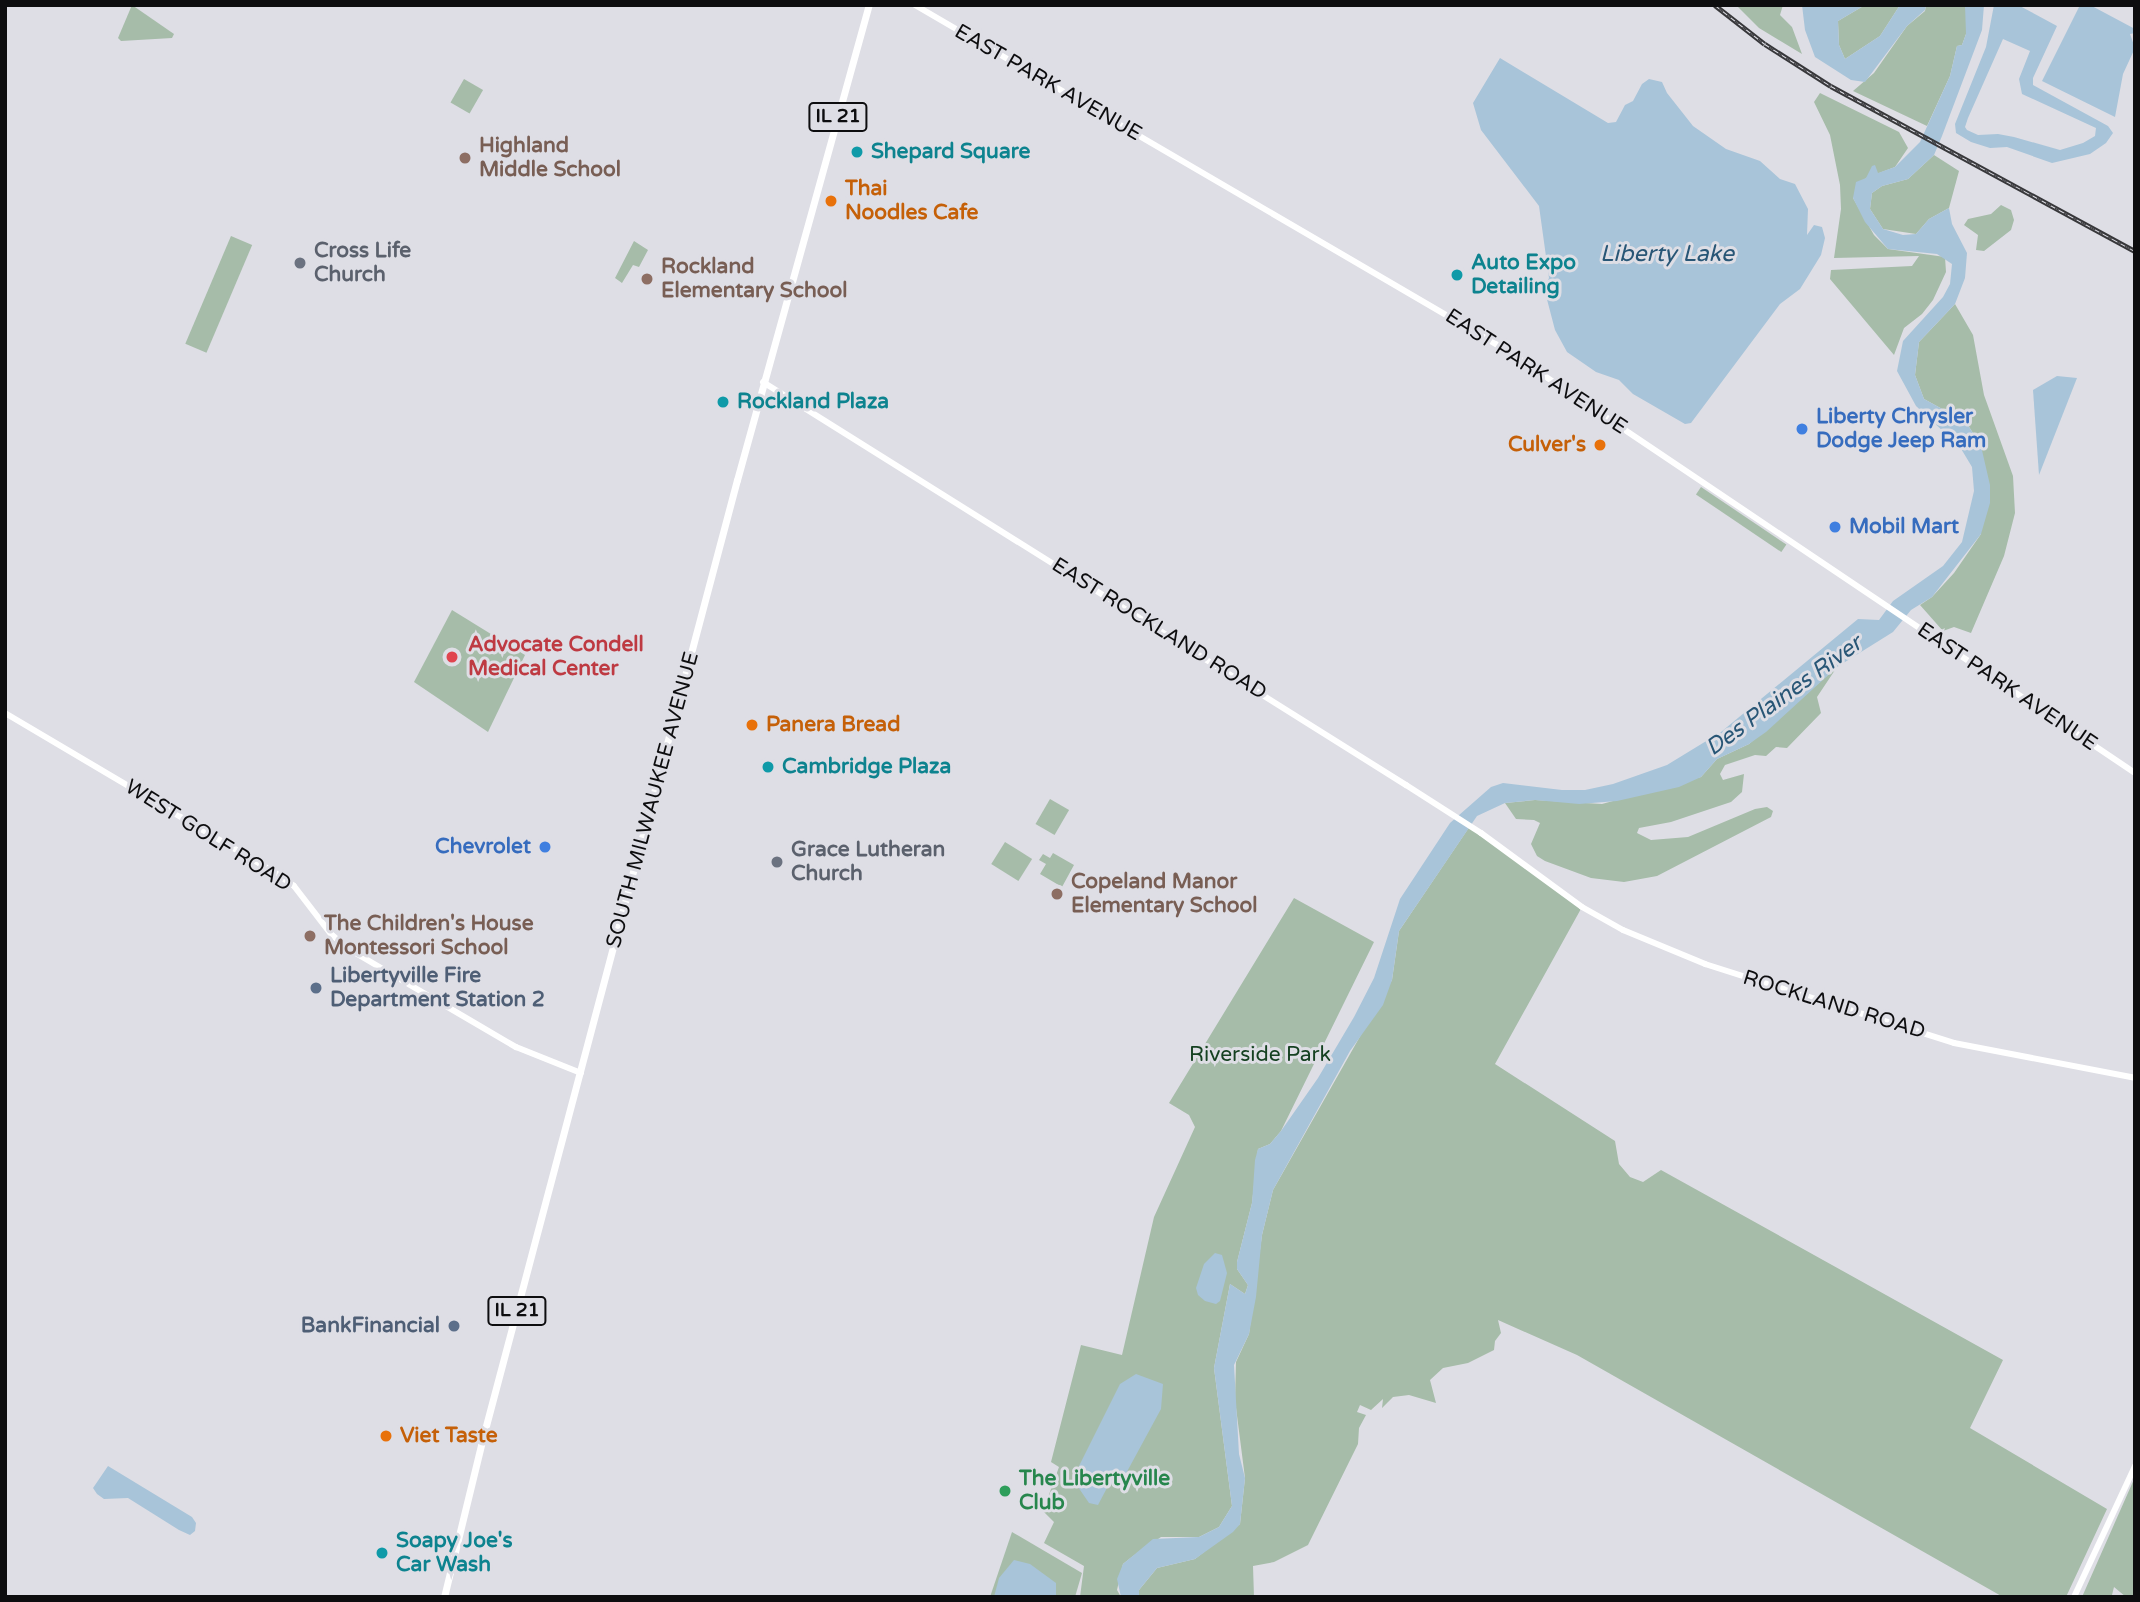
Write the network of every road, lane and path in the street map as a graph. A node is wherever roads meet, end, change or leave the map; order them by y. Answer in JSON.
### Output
{"nodes":[{"id":1,"x":869,"y":5,"type":"edge"},
{"id":2,"x":915,"y":5,"type":"edge"},
{"id":3,"x":763,"y":382,"type":"junction"},
{"id":4,"x":5,"y":713,"type":"edge"},
{"id":5,"x":2135,"y":773,"type":"edge"},
{"id":6,"x":1549,"y":885,"type":"joint"},
{"id":7,"x":581,"y":1073,"type":"junction"},
{"id":8,"x":2135,"y":1079,"type":"edge"},
{"id":9,"x":2135,"y":1466,"type":"edge"},
{"id":10,"x":444,"y":1597,"type":"edge"},
{"id":11,"x":2074,"y":1597,"type":"edge"}],
"edges":[{"from":1,"to":3,"type":"main road","name":"SOUTH MILWAUKEE AVENUE","number":"IL 21"},
{"from":2,"to":5,"type":"street","name":"EAST PARK AVENUE"},
{"from":3,"to":6,"type":"street","name":"EAST ROCKLAND ROAD"},
{"from":3,"to":7,"type":"main road","name":"SOUTH MILWAUKEE AVENUE","number":"IL 21"},
{"from":4,"to":7,"type":"street","name":"WEST GOLF ROAD"},
{"from":6,"to":8,"type":"street","name":"ROCKLAND ROAD"},
{"from":7,"to":10,"type":"main road","name":"SOUTH MILWAUKEE AVENUE","number":"IL 21"},
{"from":9,"to":11,"type":"street"}]}
